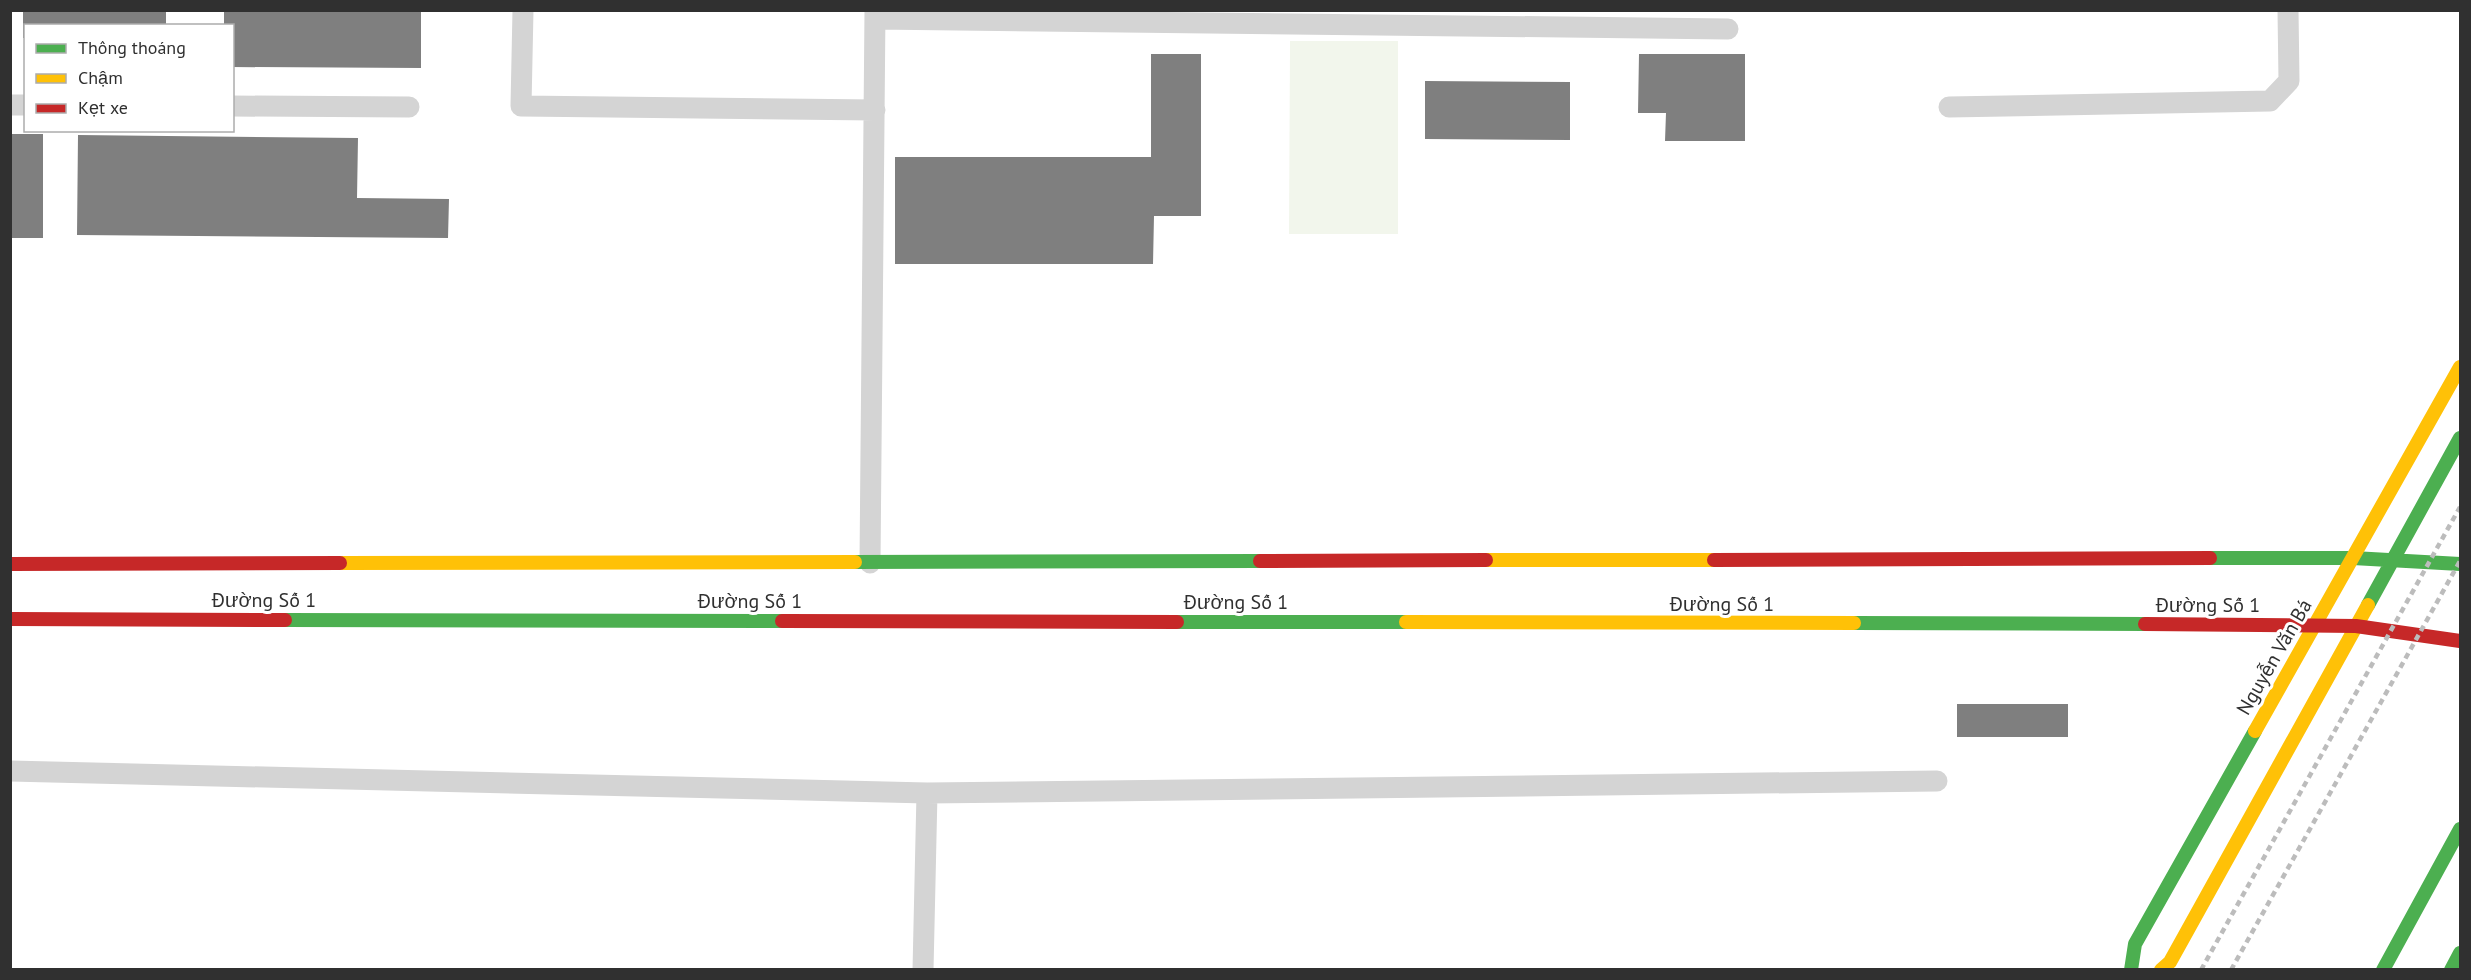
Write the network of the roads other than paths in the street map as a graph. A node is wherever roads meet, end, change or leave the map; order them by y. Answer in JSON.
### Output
{"nodes":[{"id":1,"x":523,"y":10,"type":"edge"},
{"id":2,"x":2288,"y":10,"type":"edge"},
{"id":3,"x":875,"y":15,"type":"edge"},
{"id":4,"x":1728,"y":29,"type":"dead end"},
{"id":5,"x":234,"y":106,"type":"edge"},
{"id":6,"x":409,"y":107,"type":"dead end"},
{"id":7,"x":1949,"y":107,"type":"dead end"},
{"id":8,"x":875,"y":110,"type":"junction"},
{"id":9,"x":2460,"y":368,"type":"edge"},
{"id":10,"x":2460,"y":438,"type":"edge"},
{"id":11,"x":2353,"y":558,"type":"junction"},
{"id":12,"x":2393,"y":559,"type":"junction"},
{"id":13,"x":870,"y":562,"type":"junction"},
{"id":14,"x":10,"y":564,"type":"edge"},
{"id":15,"x":2460,"y":564,"type":"edge"},
{"id":16,"x":10,"y":619,"type":"edge"},
{"id":17,"x":2315,"y":624,"type":"junction"},
{"id":18,"x":2356,"y":626,"type":"junction"},
{"id":19,"x":2460,"y":641,"type":"edge"},
{"id":20,"x":10,"y":771,"type":"edge"},
{"id":21,"x":1937,"y":781,"type":"dead end"},
{"id":22,"x":927,"y":794,"type":"junction"},
{"id":23,"x":2460,"y":829,"type":"edge"},
{"id":24,"x":2460,"y":953,"type":"edge"},
{"id":25,"x":923,"y":969,"type":"edge"},
{"id":26,"x":2131,"y":969,"type":"edge"},
{"id":27,"x":2161,"y":969,"type":"edge"},
{"id":28,"x":2383,"y":969,"type":"edge"},
{"id":29,"x":2451,"y":969,"type":"edge"}],
"edges":[{"from":1,"to":8,"type":"lane"},
{"from":2,"to":7,"type":"lane"},
{"from":3,"to":4,"type":"lane"},
{"from":3,"to":8,"type":"lane"},
{"from":5,"to":6,"type":"lane"},
{"from":8,"to":13,"type":"lane"},
{"from":9,"to":11,"type":"main road","name":"Nguyễn Văn Bá"},
{"from":10,"to":12,"type":"main road"},
{"from":11,"to":12,"type":"main road","name":"Đường Số 1"},
{"from":11,"to":13,"type":"main road","name":"Đường Số 1"},
{"from":11,"to":17,"type":"main road","name":"Nguyễn Văn Bá"},
{"from":12,"to":15,"type":"main road","name":"Đường Số 1"},
{"from":12,"to":18,"type":"main road"},
{"from":13,"to":14,"type":"main road","name":"Đường Số 1"},
{"from":16,"to":17,"type":"main road","name":"Đường Số 1"},
{"from":17,"to":18,"type":"main road","name":"Đường Số 1"},
{"from":17,"to":26,"type":"main road","name":"Nguyễn Văn Bá"},
{"from":18,"to":19,"type":"main road","name":"Đường Số 1"},
{"from":18,"to":27,"type":"main road"},
{"from":20,"to":22,"type":"lane"},
{"from":21,"to":22,"type":"lane"},
{"from":22,"to":25,"type":"lane"},
{"from":23,"to":28,"type":"main road"},
{"from":24,"to":29,"type":"main road"}]}
